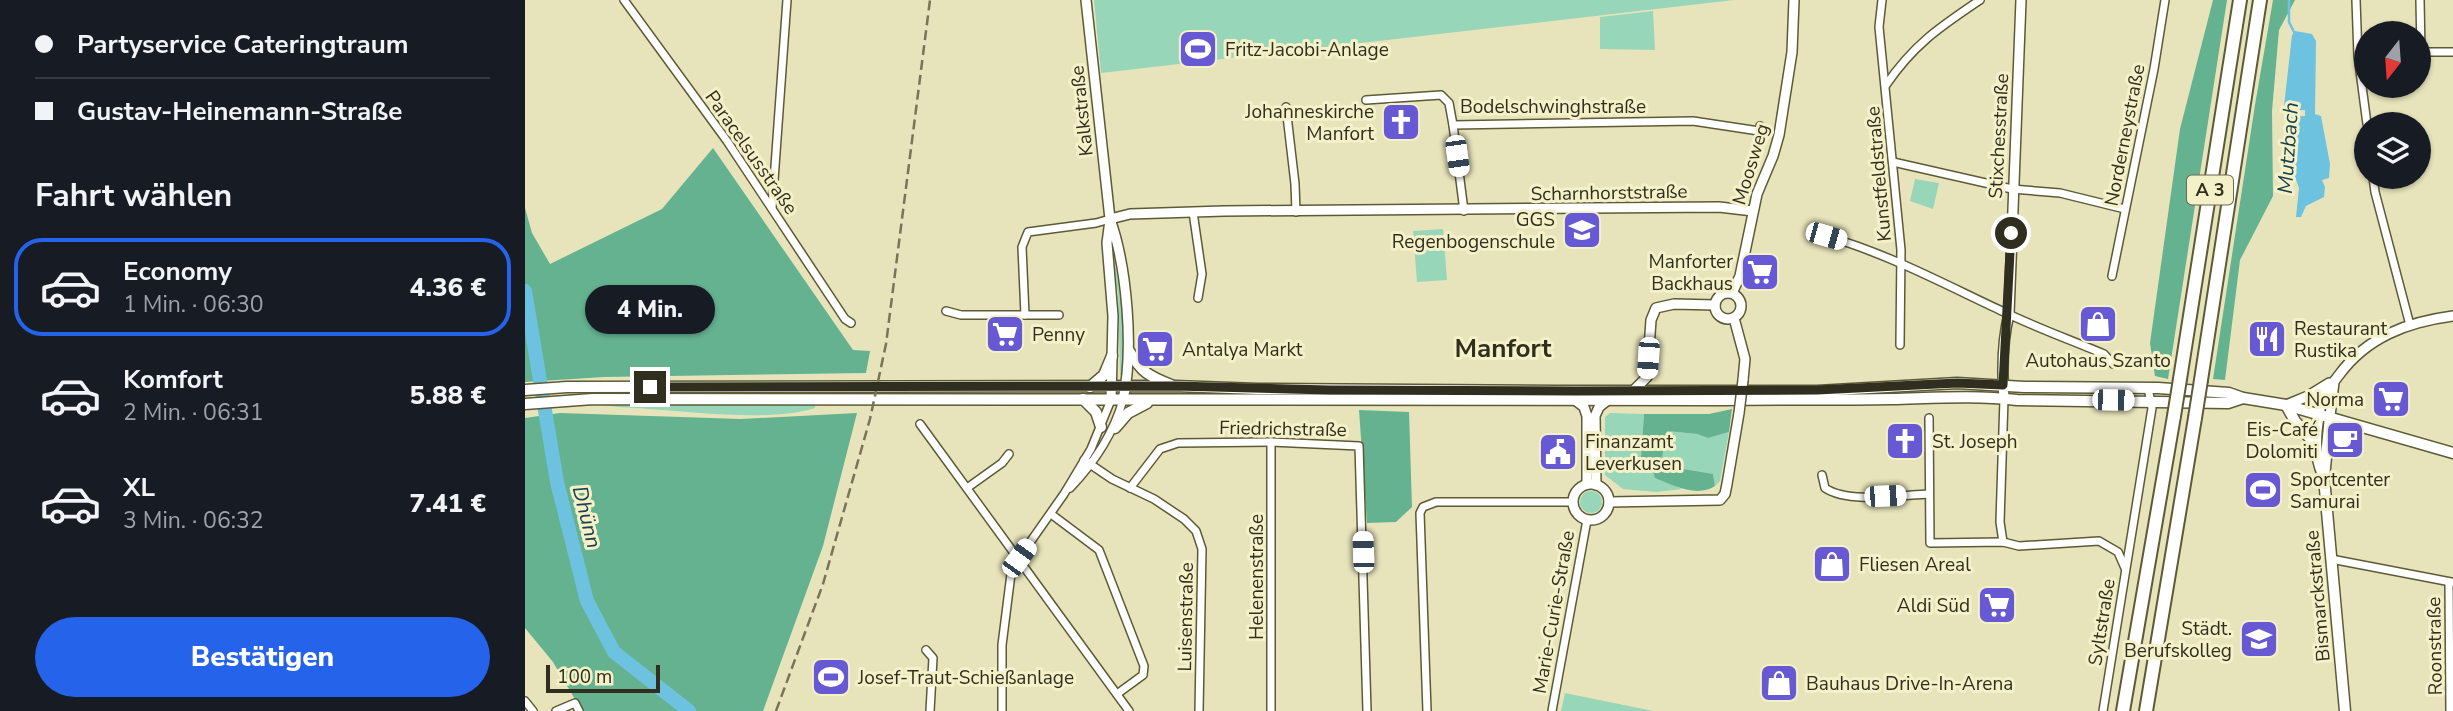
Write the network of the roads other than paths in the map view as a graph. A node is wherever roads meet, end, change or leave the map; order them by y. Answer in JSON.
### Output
{"nodes":[{"id":1,"x":624,"y":0,"type":"edge"},
{"id":2,"x":787,"y":0,"type":"edge"},
{"id":3,"x":1086,"y":0,"type":"edge"},
{"id":4,"x":1794,"y":0,"type":"edge"},
{"id":5,"x":1882,"y":0,"type":"edge"},
{"id":6,"x":1980,"y":0,"type":"edge"},
{"id":7,"x":2021,"y":0,"type":"edge"},
{"id":8,"x":2165,"y":0,"type":"edge"},
{"id":9,"x":2240,"y":0,"type":"edge"},
{"id":10,"x":2260,"y":0,"type":"edge"},
{"id":11,"x":2356,"y":0,"type":"edge"},
{"id":12,"x":2420,"y":0,"type":"edge"},
{"id":13,"x":2358,"y":21,"type":"edge"},
{"id":14,"x":2420,"y":21,"type":"edge"},
{"id":15,"x":2431,"y":52,"type":"edge"},
{"id":16,"x":2453,"y":52,"type":"edge"},
{"id":17,"x":1886,"y":85,"type":"junction"},
{"id":18,"x":1366,"y":100,"type":"dead end"},
{"id":19,"x":1286,"y":107,"type":"dead end"},
{"id":20,"x":1453,"y":125,"type":"junction"},
{"id":21,"x":1758,"y":143,"type":"dead end"},
{"id":22,"x":1893,"y":162,"type":"junction"},
{"id":23,"x":2012,"y":189,"type":"junction"},
{"id":24,"x":2375,"y":189,"type":"edge"},
{"id":25,"x":772,"y":208,"type":"junction"},
{"id":26,"x":2125,"y":209,"type":"junction"},
{"id":27,"x":1464,"y":211,"type":"junction"},
{"id":28,"x":1753,"y":211,"type":"junction"},
{"id":29,"x":1193,"y":212,"type":"junction"},
{"id":30,"x":1296,"y":212,"type":"junction"},
{"id":31,"x":1110,"y":219,"type":"junction"},
{"id":32,"x":1826,"y":236,"type":"dead end"},
{"id":33,"x":1902,"y":263,"type":"junction"},
{"id":34,"x":2112,"y":276,"type":"dead end"},
{"id":35,"x":1733,"y":293,"type":"junction"},
{"id":36,"x":1198,"y":298,"type":"dead end"},
{"id":37,"x":1715,"y":305,"type":"junction"},
{"id":38,"x":946,"y":311,"type":"dead end"},
{"id":39,"x":2009,"y":314,"type":"junction"},
{"id":40,"x":1025,"y":315,"type":"junction"},
{"id":41,"x":1059,"y":315,"type":"dead end"},
{"id":42,"x":2453,"y":316,"type":"edge"},
{"id":43,"x":1734,"y":318,"type":"junction"},
{"id":44,"x":851,"y":323,"type":"dead end"},
{"id":45,"x":2410,"y":324,"type":"junction"},
{"id":46,"x":1900,"y":345,"type":"dead end"},
{"id":47,"x":1129,"y":351,"type":"junction"},
{"id":48,"x":1112,"y":356,"type":"junction"},
{"id":49,"x":2113,"y":364,"type":"dead end"},
{"id":50,"x":1647,"y":377,"type":"junction"},
{"id":51,"x":2334,"y":382,"type":"junction"},
{"id":52,"x":2003,"y":385,"type":"junction"},
{"id":53,"x":1175,"y":386,"type":"junction"},
{"id":54,"x":1090,"y":387,"type":"junction"},
{"id":55,"x":1113,"y":387,"type":"junction"},
{"id":56,"x":1126,"y":388,"type":"junction"},
{"id":57,"x":2148,"y":388,"type":"junction"},
{"id":58,"x":525,"y":390,"type":"edge"},
{"id":59,"x":1633,"y":391,"type":"junction"},
{"id":60,"x":1662,"y":391,"type":"junction"},
{"id":61,"x":2243,"y":398,"type":"junction"},
{"id":62,"x":1083,"y":399,"type":"junction"},
{"id":63,"x":2004,"y":399,"type":"junction"},
{"id":64,"x":1111,"y":400,"type":"junction"},
{"id":65,"x":1123,"y":400,"type":"junction"},
{"id":66,"x":1152,"y":400,"type":"junction"},
{"id":67,"x":1575,"y":400,"type":"junction"},
{"id":68,"x":1608,"y":400,"type":"junction"},
{"id":69,"x":2152,"y":401,"type":"junction"},
{"id":70,"x":525,"y":404,"type":"edge"},
{"id":71,"x":2286,"y":405,"type":"junction"},
{"id":72,"x":2325,"y":415,"type":"junction"},
{"id":73,"x":1929,"y":418,"type":"dead end"},
{"id":74,"x":921,"y":424,"type":"dead end"},
{"id":75,"x":1101,"y":427,"type":"junction"},
{"id":76,"x":1115,"y":428,"type":"junction"},
{"id":77,"x":1271,"y":442,"type":"junction"},
{"id":78,"x":2315,"y":445,"type":"junction"},
{"id":79,"x":2453,"y":453,"type":"edge"},
{"id":80,"x":1009,"y":454,"type":"dead end"},
{"id":81,"x":1087,"y":462,"type":"junction"},
{"id":82,"x":1822,"y":475,"type":"dead end"},
{"id":83,"x":2324,"y":478,"type":"junction"},
{"id":84,"x":1591,"y":485,"type":"junction"},
{"id":85,"x":967,"y":488,"type":"junction"},
{"id":86,"x":1130,"y":488,"type":"junction"},
{"id":87,"x":1929,"y":494,"type":"junction"},
{"id":88,"x":1573,"y":502,"type":"junction"},
{"id":89,"x":1609,"y":502,"type":"junction"},
{"id":90,"x":1051,"y":514,"type":"junction"},
{"id":91,"x":1587,"y":520,"type":"junction"},
{"id":92,"x":2131,"y":539,"type":"junction"},
{"id":93,"x":2003,"y":542,"type":"junction"},
{"id":94,"x":2113,"y":548,"type":"junction"},
{"id":95,"x":1019,"y":558,"type":"junction"},
{"id":96,"x":2332,"y":559,"type":"junction"},
{"id":97,"x":2125,"y":568,"type":"junction"},
{"id":98,"x":2451,"y":582,"type":"edge"},
{"id":99,"x":926,"y":650,"type":"dead end"},
{"id":100,"x":1117,"y":694,"type":"junction"},
{"id":101,"x":525,"y":701,"type":"edge"},
{"id":102,"x":533,"y":711,"type":"edge"},
{"id":103,"x":556,"y":711,"type":"edge"},
{"id":104,"x":579,"y":711,"type":"edge"},
{"id":105,"x":930,"y":711,"type":"edge"},
{"id":106,"x":1002,"y":711,"type":"edge"},
{"id":107,"x":1129,"y":711,"type":"edge"},
{"id":108,"x":1199,"y":711,"type":"edge"},
{"id":109,"x":1271,"y":711,"type":"edge"},
{"id":110,"x":1367,"y":711,"type":"edge"},
{"id":111,"x":1427,"y":711,"type":"edge"},
{"id":112,"x":1552,"y":711,"type":"edge"},
{"id":113,"x":2103,"y":711,"type":"edge"},
{"id":114,"x":2123,"y":711,"type":"edge"},
{"id":115,"x":2146,"y":711,"type":"edge"},
{"id":116,"x":2345,"y":711,"type":"edge"},
{"id":117,"x":2451,"y":711,"type":"edge"}],
"edges":[{"from":1,"to":25,"type":"street","name":"Paracelsusstraße"},
{"from":2,"to":25,"type":"street"},
{"from":3,"to":31,"type":"street","name":"Kalkstraße"},
{"from":4,"to":28,"type":"street","name":"Moosweg"},
{"from":5,"to":17,"type":"street","name":"Kunstfeldstraße"},
{"from":6,"to":17,"type":"street"},
{"from":7,"to":23,"type":"street","name":"Stixchesstraße"},
{"from":8,"to":26,"type":"street","name":"Norderneystraße"},
{"from":9,"to":114,"type":"highway","number":"A 3","bridge":true},
{"from":10,"to":115,"type":"highway","number":"A 3","bridge":true},
{"from":11,"to":13,"type":"street"},
{"from":12,"to":14,"type":"street"},
{"from":15,"to":16,"type":"street"},
{"from":17,"to":22,"type":"street","name":"Kunstfeldstraße"},
{"from":18,"to":20,"type":"street","name":"Bodelschwinghstraße"},
{"from":19,"to":30,"type":"street"},
{"from":20,"to":21,"type":"street","name":"Bodelschwinghstraße"},
{"from":20,"to":27,"type":"street"},
{"from":22,"to":23,"type":"street"},
{"from":22,"to":33,"type":"street","name":"Kunstfeldstraße"},
{"from":23,"to":26,"type":"street"},
{"from":23,"to":39,"type":"street","name":"Stixchesstraße"},
{"from":24,"to":45,"type":"street"},
{"from":25,"to":44,"type":"street","name":"Paracelsusstraße"},
{"from":26,"to":34,"type":"street","name":"Norderneystraße"},
{"from":27,"to":28,"type":"street","name":"Scharnhorststraße"},
{"from":27,"to":30,"type":"street","name":"Scharnhorststraße"},
{"from":28,"to":35,"type":"street","name":"Moosweg"},
{"from":29,"to":30,"type":"street","name":"Scharnhorststraße"},
{"from":29,"to":31,"type":"street","name":"Scharnhorststraße"},
{"from":29,"to":36,"type":"street"},
{"from":31,"to":40,"type":"street"},
{"from":31,"to":47,"type":"street","name":"Kalkstraße"},
{"from":31,"to":48,"type":"street","name":"Kalkstraße"},
{"from":32,"to":33,"type":"street"},
{"from":33,"to":39,"type":"street"},
{"from":33,"to":46,"type":"street","name":"Kunstfeldstraße"},
{"from":35,"to":37,"type":"street"},
{"from":35,"to":43,"type":"street"},
{"from":37,"to":43,"type":"street"},
{"from":37,"to":50,"type":"street"},
{"from":38,"to":40,"type":"street"},
{"from":39,"to":49,"type":"street"},
{"from":39,"to":52,"type":"street","name":"Stixchesstraße"},
{"from":40,"to":41,"type":"street"},
{"from":42,"to":45,"type":"street"},
{"from":43,"to":89,"type":"street","bridge":true},
{"from":45,"to":51,"type":"street"},
{"from":47,"to":53,"type":"main road"},
{"from":47,"to":56,"type":"street","name":"Kalkstraße"},
{"from":48,"to":54,"type":"main road"},
{"from":48,"to":55,"type":"street","name":"Kalkstraße"},
{"from":50,"to":59,"type":"street"},
{"from":50,"to":60,"type":"street"},
{"from":51,"to":71,"type":"street"},
{"from":51,"to":72,"type":"street"},
{"from":52,"to":57,"type":"main road"},
{"from":52,"to":60,"type":"main road"},
{"from":52,"to":63,"type":"street","name":"Stixchesstraße"},
{"from":53,"to":56,"type":"main road"},
{"from":53,"to":59,"type":"main road"},
{"from":54,"to":55,"type":"main road"},
{"from":54,"to":58,"type":"main road"},
{"from":55,"to":56,"type":"main road"},
{"from":55,"to":64,"type":"street","name":"Kalkstraße"},
{"from":56,"to":65,"type":"street","name":"Kalkstraße"},
{"from":57,"to":61,"type":"main road"},
{"from":57,"to":69,"type":"street","name":"Syltstraße"},
{"from":59,"to":60,"type":"main road"},
{"from":61,"to":69,"type":"main road"},
{"from":61,"to":71,"type":"main road"},
{"from":62,"to":64,"type":"main road"},
{"from":62,"to":70,"type":"main road"},
{"from":62,"to":75,"type":"main road"},
{"from":63,"to":68,"type":"main road"},
{"from":63,"to":69,"type":"main road"},
{"from":63,"to":93,"type":"street"},
{"from":64,"to":65,"type":"main road"},
{"from":64,"to":75,"type":"street"},
{"from":65,"to":66,"type":"main road"},
{"from":65,"to":76,"type":"street"},
{"from":66,"to":67,"type":"main road"},
{"from":66,"to":76,"type":"main road"},
{"from":67,"to":68,"type":"main road"},
{"from":67,"to":84,"type":"street"},
{"from":68,"to":84,"type":"street"},
{"from":69,"to":92,"type":"street","name":"Syltstraße"},
{"from":71,"to":72,"type":"main road"},
{"from":71,"to":78,"type":"main road"},
{"from":72,"to":78,"type":"main road","name":"Bismarckstraße"},
{"from":72,"to":79,"type":"main road"},
{"from":72,"to":83,"type":"main road","name":"Bismarckstraße"},
{"from":73,"to":87,"type":"street"},
{"from":74,"to":85,"type":"street"},
{"from":75,"to":81,"type":"street"},
{"from":76,"to":81,"type":"street"},
{"from":77,"to":86,"type":"street","name":"Friedrichstraße"},
{"from":77,"to":109,"type":"street","name":"Helenenstraße"},
{"from":77,"to":110,"type":"street","name":"Friedrichstraße"},
{"from":78,"to":83,"type":"main road","name":"Bismarckstraße"},
{"from":80,"to":85,"type":"street"},
{"from":81,"to":86,"type":"street","name":"Luisenstraße"},
{"from":81,"to":90,"type":"street"},
{"from":82,"to":87,"type":"street"},
{"from":83,"to":96,"type":"main road","name":"Bismarckstraße"},
{"from":84,"to":88,"type":"street"},
{"from":84,"to":89,"type":"street"},
{"from":85,"to":95,"type":"street"},
{"from":86,"to":108,"type":"street","name":"Luisenstraße"},
{"from":87,"to":93,"type":"street"},
{"from":88,"to":91,"type":"street"},
{"from":88,"to":111,"type":"street"},
{"from":89,"to":91,"type":"street"},
{"from":90,"to":95,"type":"street"},
{"from":90,"to":100,"type":"street"},
{"from":91,"to":112,"type":"street","name":"Marie-Curie-Straße"},
{"from":92,"to":94,"type":"street"},
{"from":92,"to":97,"type":"street","name":"Syltstraße"},
{"from":93,"to":94,"type":"street"},
{"from":94,"to":97,"type":"street"},
{"from":95,"to":100,"type":"street"},
{"from":95,"to":106,"type":"street"},
{"from":96,"to":98,"type":"street"},
{"from":96,"to":116,"type":"main road","name":"Bismarckstraße"},
{"from":97,"to":113,"type":"street","name":"Syltstraße"},
{"from":98,"to":117,"type":"street","name":"Roonstraße"},
{"from":99,"to":105,"type":"street"},
{"from":100,"to":107,"type":"street"},
{"from":101,"to":102,"type":"street"},
{"from":103,"to":104,"type":"street"}]}
